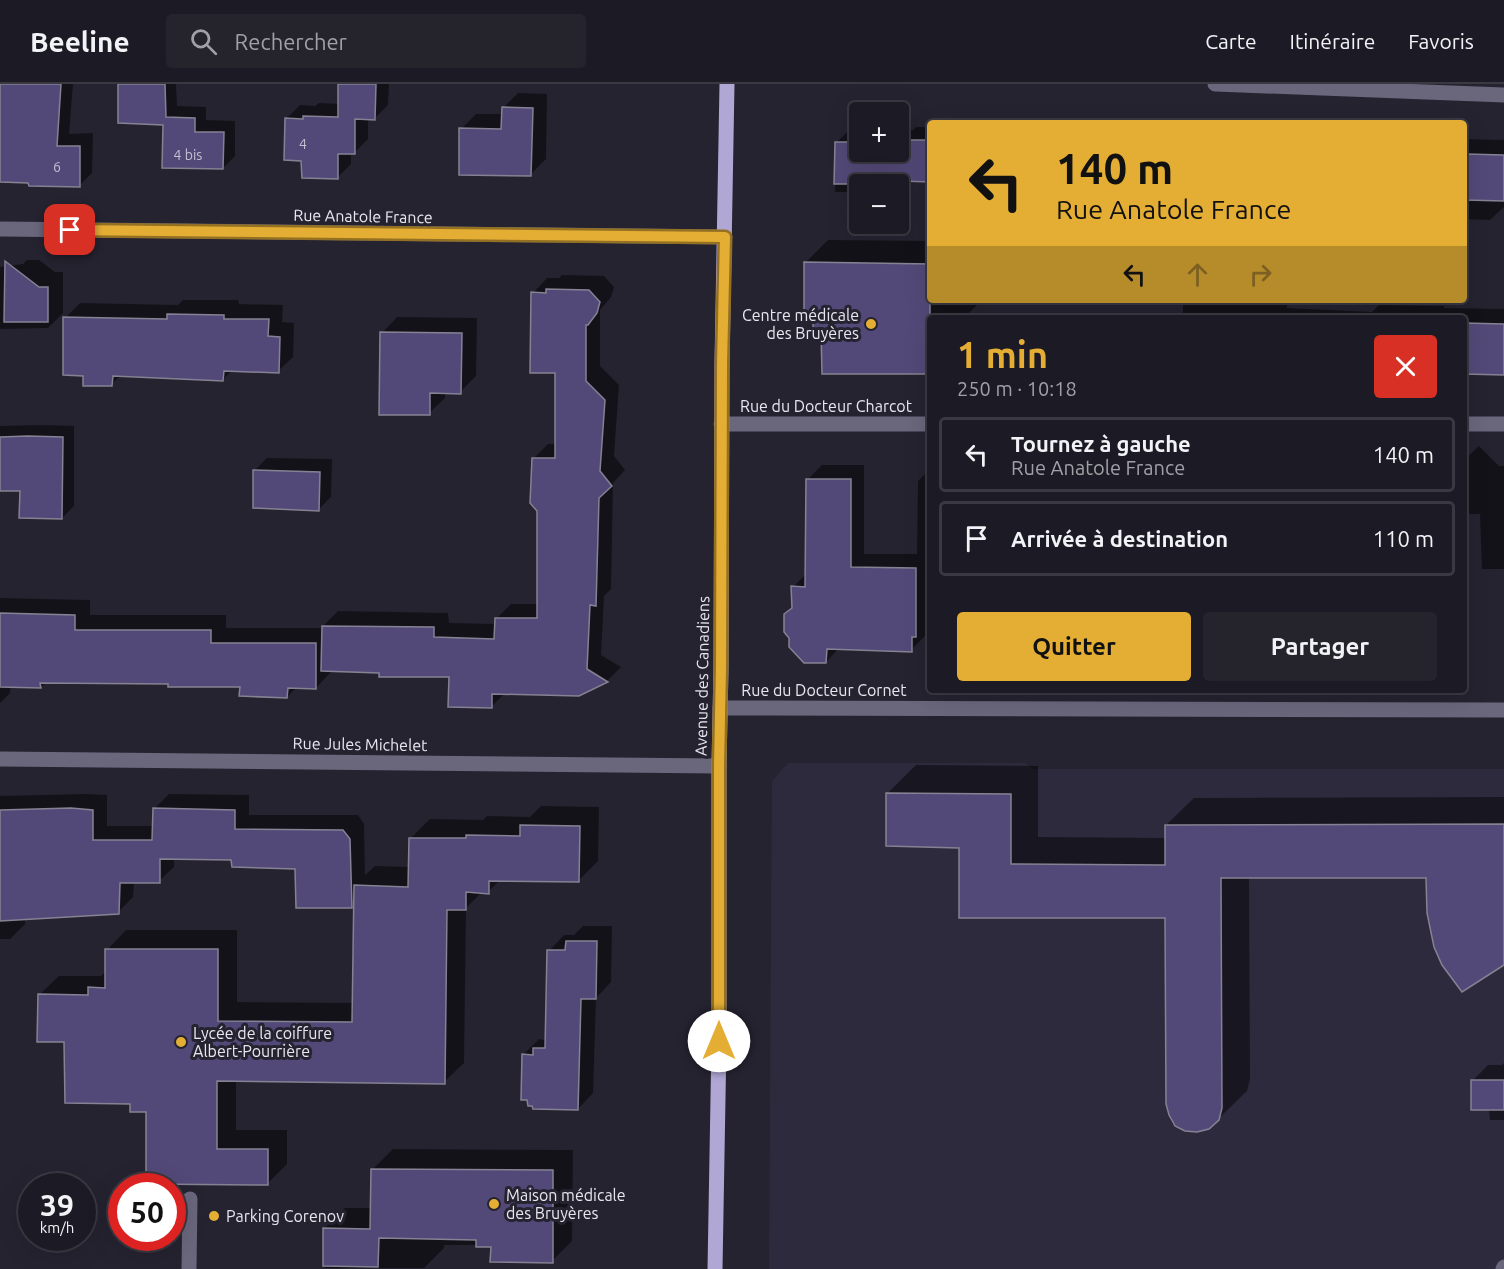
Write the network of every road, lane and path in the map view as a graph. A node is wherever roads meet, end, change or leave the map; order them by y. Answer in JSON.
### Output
{"nodes":[{"id":1,"x":727,"y":84,"type":"edge"},
{"id":2,"x":1215,"y":84,"type":"edge"},
{"id":3,"x":1504,"y":95,"type":"edge"},
{"id":4,"x":0,"y":230,"type":"edge"},
{"id":5,"x":725,"y":237,"type":"junction"},
{"id":6,"x":721,"y":424,"type":"junction"},
{"id":7,"x":927,"y":424,"type":"edge"},
{"id":8,"x":1467,"y":424,"type":"edge"},
{"id":9,"x":1504,"y":424,"type":"edge"},
{"id":10,"x":720,"y":708,"type":"junction"},
{"id":11,"x":1504,"y":710,"type":"edge"},
{"id":12,"x":0,"y":759,"type":"edge"},
{"id":13,"x":719,"y":766,"type":"junction"},
{"id":14,"x":190,"y":1199,"type":"dead end"},
{"id":15,"x":189,"y":1269,"type":"edge"},
{"id":16,"x":715,"y":1269,"type":"edge"}],
"edges":[{"from":1,"to":5,"type":"main road","name":"Avenue des Canadiens"},
{"from":2,"to":3,"type":"street"},
{"from":4,"to":5,"type":"street","name":"Rue Anatole France"},
{"from":5,"to":6,"type":"main road","name":"Avenue des Canadiens"},
{"from":6,"to":7,"type":"street","name":"Rue du Docteur Charcot"},
{"from":6,"to":10,"type":"main road","name":"Avenue des Canadiens"},
{"from":8,"to":9,"type":"street"},
{"from":10,"to":11,"type":"street","name":"Rue du Docteur Cornet"},
{"from":10,"to":13,"type":"main road","name":"Avenue des Canadiens"},
{"from":12,"to":13,"type":"street","name":"Rue Jules Michelet"},
{"from":13,"to":16,"type":"main road","name":"Avenue des Canadiens"},
{"from":14,"to":15,"type":"street"}]}
